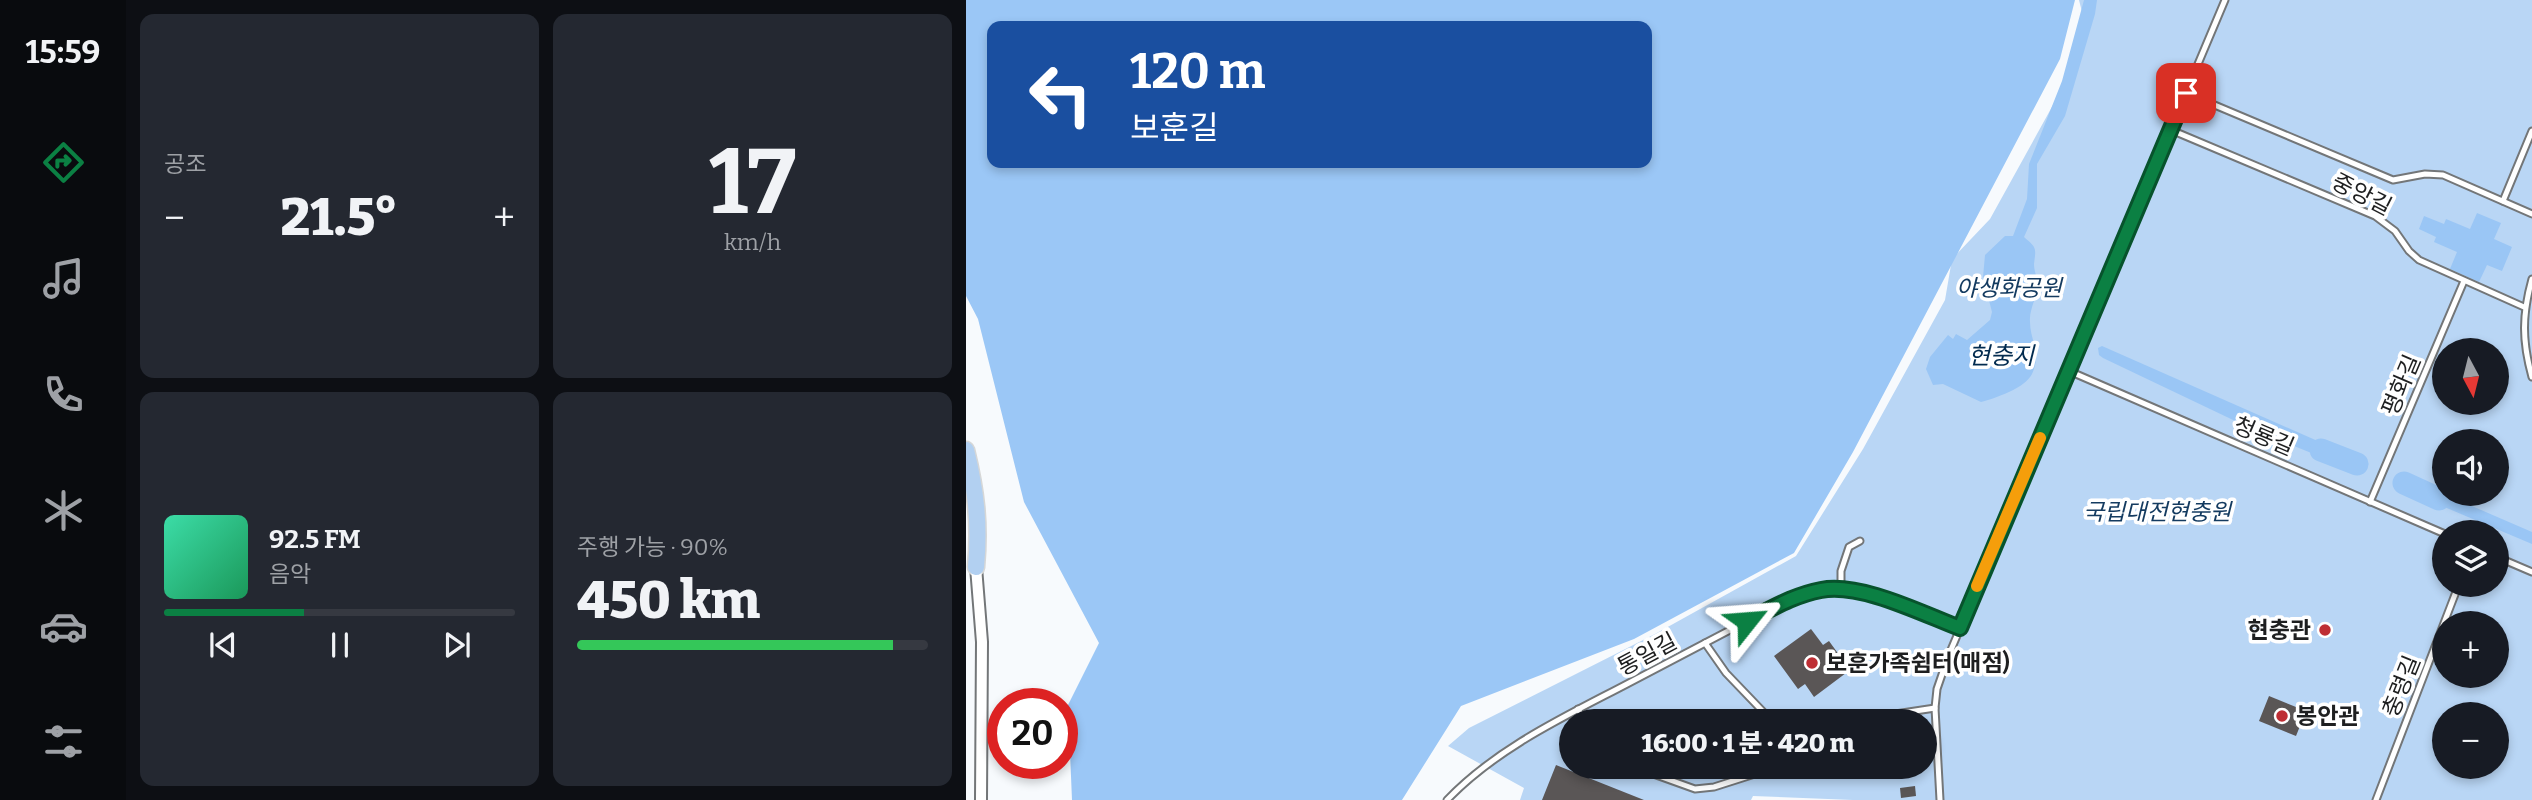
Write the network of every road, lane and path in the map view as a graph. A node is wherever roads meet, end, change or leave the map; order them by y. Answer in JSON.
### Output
{"nodes":[{"id":1,"x":2225,"y":0,"type":"edge"},
{"id":2,"x":2186,"y":93,"type":"junction"},
{"id":3,"x":2171,"y":130,"type":"junction"},
{"id":4,"x":2532,"y":131,"type":"edge"},
{"id":5,"x":2503,"y":201,"type":"junction"},
{"id":6,"x":2532,"y":214,"type":"edge"},
{"id":7,"x":2532,"y":279,"type":"edge"},
{"id":8,"x":2464,"y":281,"type":"junction"},
{"id":9,"x":2525,"y":307,"type":"junction"},
{"id":10,"x":2069,"y":371,"type":"junction"},
{"id":11,"x":2532,"y":377,"type":"edge"},
{"id":12,"x":966,"y":450,"type":"edge"},
{"id":13,"x":2370,"y":502,"type":"junction"},
{"id":14,"x":966,"y":511,"type":"edge"},
{"id":15,"x":2432,"y":528,"type":"edge"},
{"id":16,"x":1860,"y":541,"type":"dead end"},
{"id":17,"x":2509,"y":562,"type":"edge"},
{"id":18,"x":976,"y":567,"type":"junction"},
{"id":19,"x":2532,"y":572,"type":"edge"},
{"id":20,"x":1840,"y":588,"type":"junction"},
{"id":21,"x":2454,"y":597,"type":"edge"},
{"id":22,"x":1960,"y":628,"type":"junction"},
{"id":23,"x":1705,"y":643,"type":"junction"},
{"id":24,"x":1935,"y":708,"type":"junction"},
{"id":25,"x":1578,"y":709,"type":"edge"},
{"id":26,"x":1760,"y":709,"type":"edge"},
{"id":27,"x":1928,"y":709,"type":"edge"},
{"id":28,"x":1559,"y":721,"type":"edge"},
{"id":29,"x":1667,"y":779,"type":"edge"},
{"id":30,"x":1739,"y":779,"type":"edge"},
{"id":31,"x":981,"y":800,"type":"edge"},
{"id":32,"x":1447,"y":800,"type":"edge"},
{"id":33,"x":1940,"y":800,"type":"edge"},
{"id":34,"x":2376,"y":800,"type":"edge"}],
"edges":[{"from":1,"to":2,"type":"lane"},
{"from":2,"to":3,"type":"lane"},
{"from":2,"to":5,"type":"lane","name":"중앙길"},
{"from":3,"to":8,"type":"lane","name":"중앙길"},
{"from":3,"to":10,"type":"lane"},
{"from":4,"to":5,"type":"lane"},
{"from":5,"to":6,"type":"lane","name":"중앙길"},
{"from":7,"to":9,"type":"lane"},
{"from":8,"to":9,"type":"lane","name":"중앙길"},
{"from":8,"to":13,"type":"lane","name":"평화길"},
{"from":9,"to":11,"type":"lane"},
{"from":10,"to":13,"type":"lane","name":"청룡길"},
{"from":10,"to":22,"type":"lane"},
{"from":12,"to":18,"type":"main road"},
{"from":13,"to":15,"type":"lane","name":"청룡길"},
{"from":14,"to":18,"type":"main road"},
{"from":16,"to":20,"type":"lane"},
{"from":17,"to":19,"type":"lane"},
{"from":18,"to":31,"type":"street"},
{"from":20,"to":22,"type":"lane","name":"통일길"},
{"from":20,"to":23,"type":"lane","name":"통일길"},
{"from":21,"to":34,"type":"lane","name":"충령길"},
{"from":22,"to":24,"type":"lane"},
{"from":23,"to":25,"type":"lane","name":"통일길"},
{"from":23,"to":26,"type":"lane"},
{"from":24,"to":27,"type":"lane"},
{"from":24,"to":33,"type":"lane"},
{"from":28,"to":32,"type":"lane","name":"통일길"},
{"from":29,"to":30,"type":"lane"}]}
